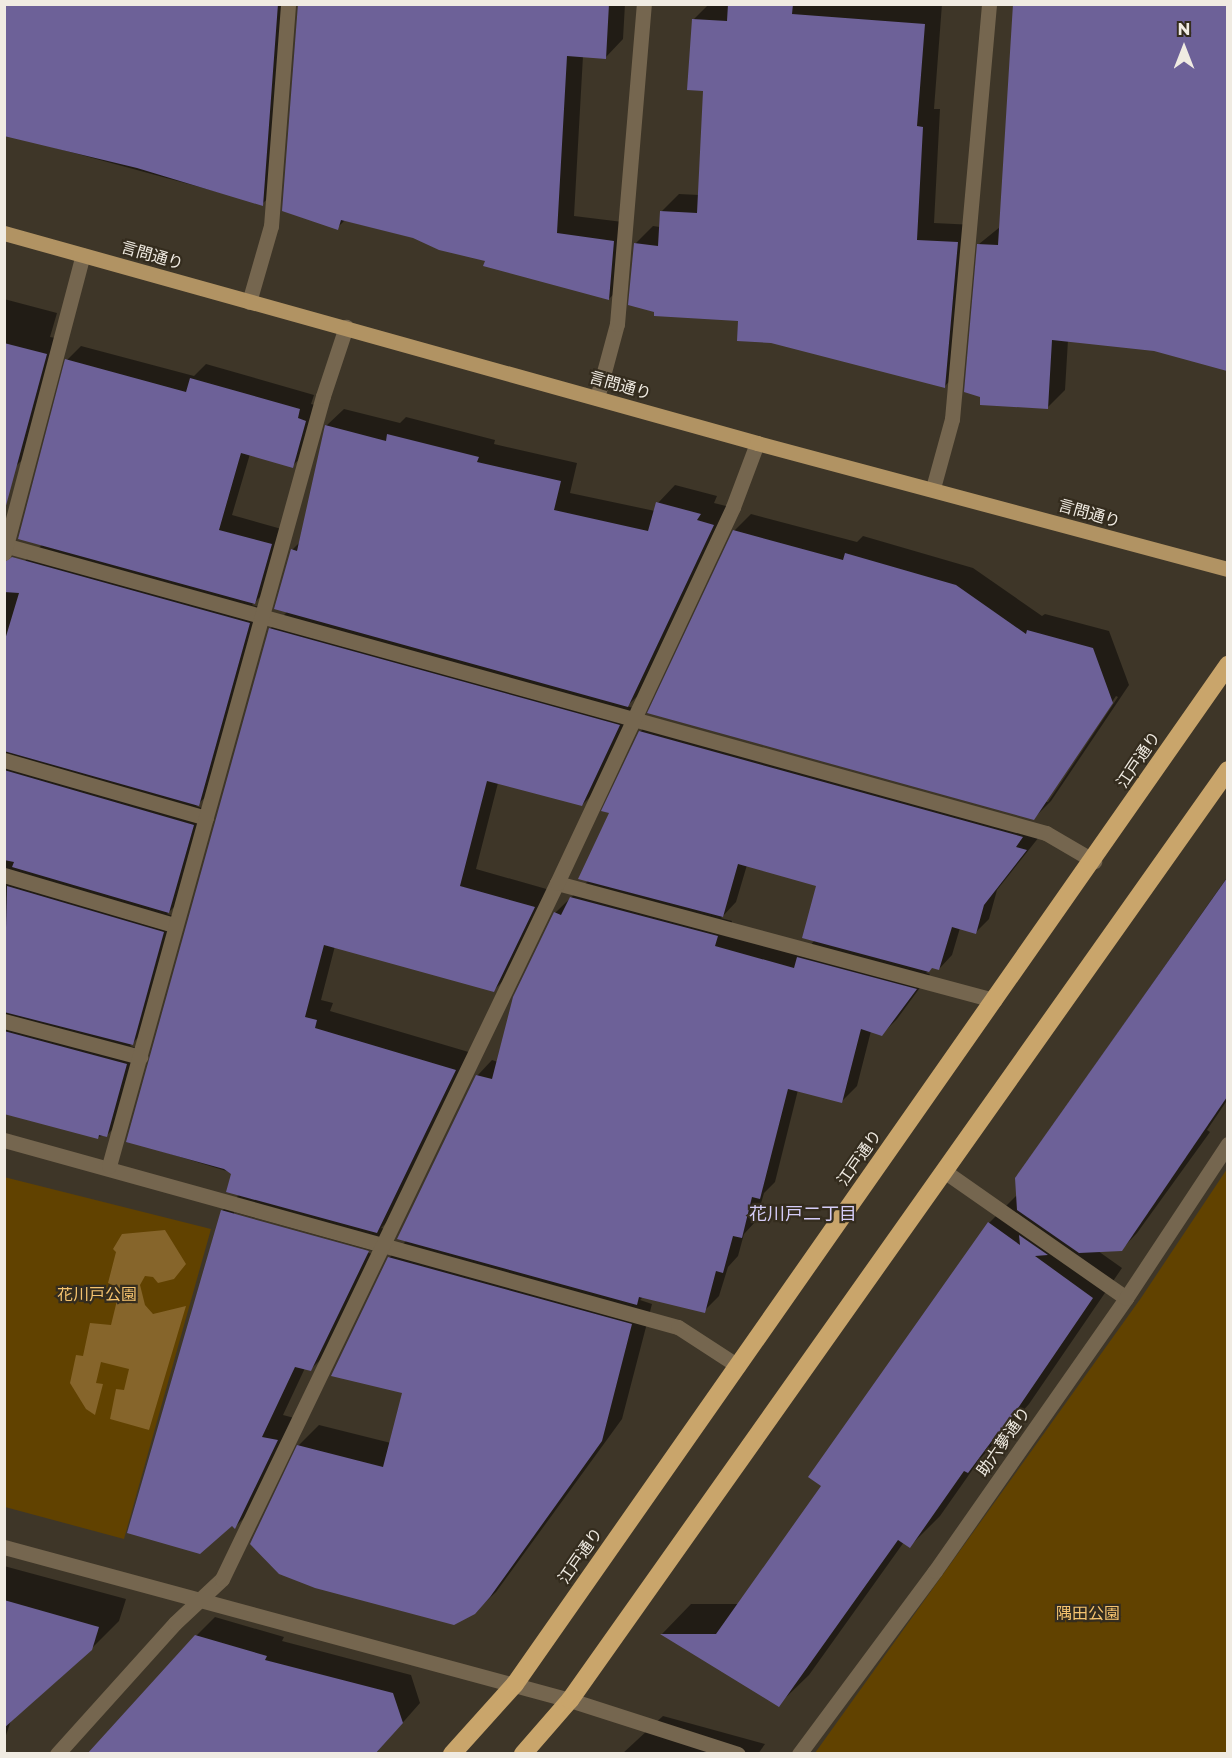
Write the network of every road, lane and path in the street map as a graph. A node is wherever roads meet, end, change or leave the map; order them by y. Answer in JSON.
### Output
{"nodes":[{"id":1,"x":288,"y":4,"type":"edge"},
{"id":2,"x":644,"y":4,"type":"edge"},
{"id":3,"x":989,"y":4,"type":"edge"},
{"id":4,"x":4,"y":233,"type":"edge"},
{"id":5,"x":83,"y":255,"type":"junction"},
{"id":6,"x":249,"y":302,"type":"junction"},
{"id":7,"x":346,"y":327,"type":"junction"},
{"id":8,"x":597,"y":398,"type":"junction"},
{"id":9,"x":758,"y":443,"type":"junction"},
{"id":10,"x":933,"y":488,"type":"junction"},
{"id":11,"x":5,"y":548,"type":"edge"},
{"id":12,"x":1227,"y":569,"type":"edge"},
{"id":13,"x":263,"y":617,"type":"junction"},
{"id":14,"x":1227,"y":665,"type":"edge"},
{"id":15,"x":634,"y":719,"type":"junction"},
{"id":16,"x":4,"y":760,"type":"edge"},
{"id":17,"x":1227,"y":770,"type":"edge"},
{"id":18,"x":206,"y":818,"type":"junction"},
{"id":19,"x":1094,"y":861,"type":"junction"},
{"id":20,"x":4,"y":875,"type":"edge"},
{"id":21,"x":557,"y":883,"type":"junction"},
{"id":22,"x":174,"y":925,"type":"junction"},
{"id":23,"x":995,"y":1000,"type":"junction"},
{"id":24,"x":4,"y":1021,"type":"edge"},
{"id":25,"x":140,"y":1057,"type":"junction"},
{"id":26,"x":4,"y":1140,"type":"edge"},
{"id":27,"x":1227,"y":1144,"type":"edge"},
{"id":28,"x":109,"y":1166,"type":"junction"},
{"id":29,"x":944,"y":1171,"type":"junction"},
{"id":30,"x":385,"y":1242,"type":"junction"},
{"id":31,"x":1126,"y":1298,"type":"junction"},
{"id":32,"x":738,"y":1366,"type":"junction"},
{"id":33,"x":4,"y":1547,"type":"edge"},
{"id":34,"x":202,"y":1599,"type":"junction"},
{"id":35,"x":515,"y":1684,"type":"junction"},
{"id":36,"x":570,"y":1700,"type":"junction"},
{"id":37,"x":57,"y":1754,"type":"edge"},
{"id":38,"x":452,"y":1754,"type":"edge"},
{"id":39,"x":523,"y":1754,"type":"edge"},
{"id":40,"x":738,"y":1754,"type":"edge"},
{"id":41,"x":799,"y":1754,"type":"edge"}],
"edges":[{"from":1,"to":6,"type":"street"},
{"from":2,"to":8,"type":"street"},
{"from":3,"to":10,"type":"street"},
{"from":4,"to":5,"type":"main road","name":"言問通り"},
{"from":5,"to":6,"type":"main road","name":"言問通り"},
{"from":5,"to":11,"type":"street"},
{"from":6,"to":7,"type":"main road","name":"言問通り"},
{"from":7,"to":8,"type":"main road","name":"言問通り"},
{"from":7,"to":13,"type":"street"},
{"from":8,"to":9,"type":"main road","name":"言問通り"},
{"from":9,"to":10,"type":"main road","name":"言問通り"},
{"from":9,"to":15,"type":"street"},
{"from":10,"to":12,"type":"main road","name":"言問通り"},
{"from":11,"to":13,"type":"street"},
{"from":13,"to":15,"type":"street"},
{"from":13,"to":18,"type":"street"},
{"from":14,"to":19,"type":"highway","name":"江戸通り"},
{"from":15,"to":19,"type":"street"},
{"from":15,"to":21,"type":"street"},
{"from":16,"to":18,"type":"street"},
{"from":17,"to":29,"type":"highway"},
{"from":18,"to":22,"type":"street"},
{"from":19,"to":23,"type":"highway","name":"江戸通り"},
{"from":20,"to":22,"type":"street"},
{"from":21,"to":23,"type":"street"},
{"from":21,"to":30,"type":"street"},
{"from":22,"to":25,"type":"street"},
{"from":23,"to":32,"type":"highway","name":"江戸通り"},
{"from":24,"to":25,"type":"street"},
{"from":25,"to":28,"type":"street"},
{"from":26,"to":28,"type":"street"},
{"from":27,"to":31,"type":"street","name":"助六夢通り"},
{"from":28,"to":30,"type":"street"},
{"from":29,"to":31,"type":"street"},
{"from":29,"to":36,"type":"highway"},
{"from":30,"to":32,"type":"street"},
{"from":30,"to":34,"type":"street"},
{"from":31,"to":41,"type":"street","name":"助六夢通り"},
{"from":32,"to":35,"type":"highway","name":"江戸通り"},
{"from":33,"to":34,"type":"street"},
{"from":34,"to":35,"type":"street"},
{"from":34,"to":37,"type":"street"},
{"from":35,"to":36,"type":"street"},
{"from":35,"to":38,"type":"highway","name":"江戸通り"},
{"from":36,"to":39,"type":"highway"},
{"from":36,"to":40,"type":"street"}]}
